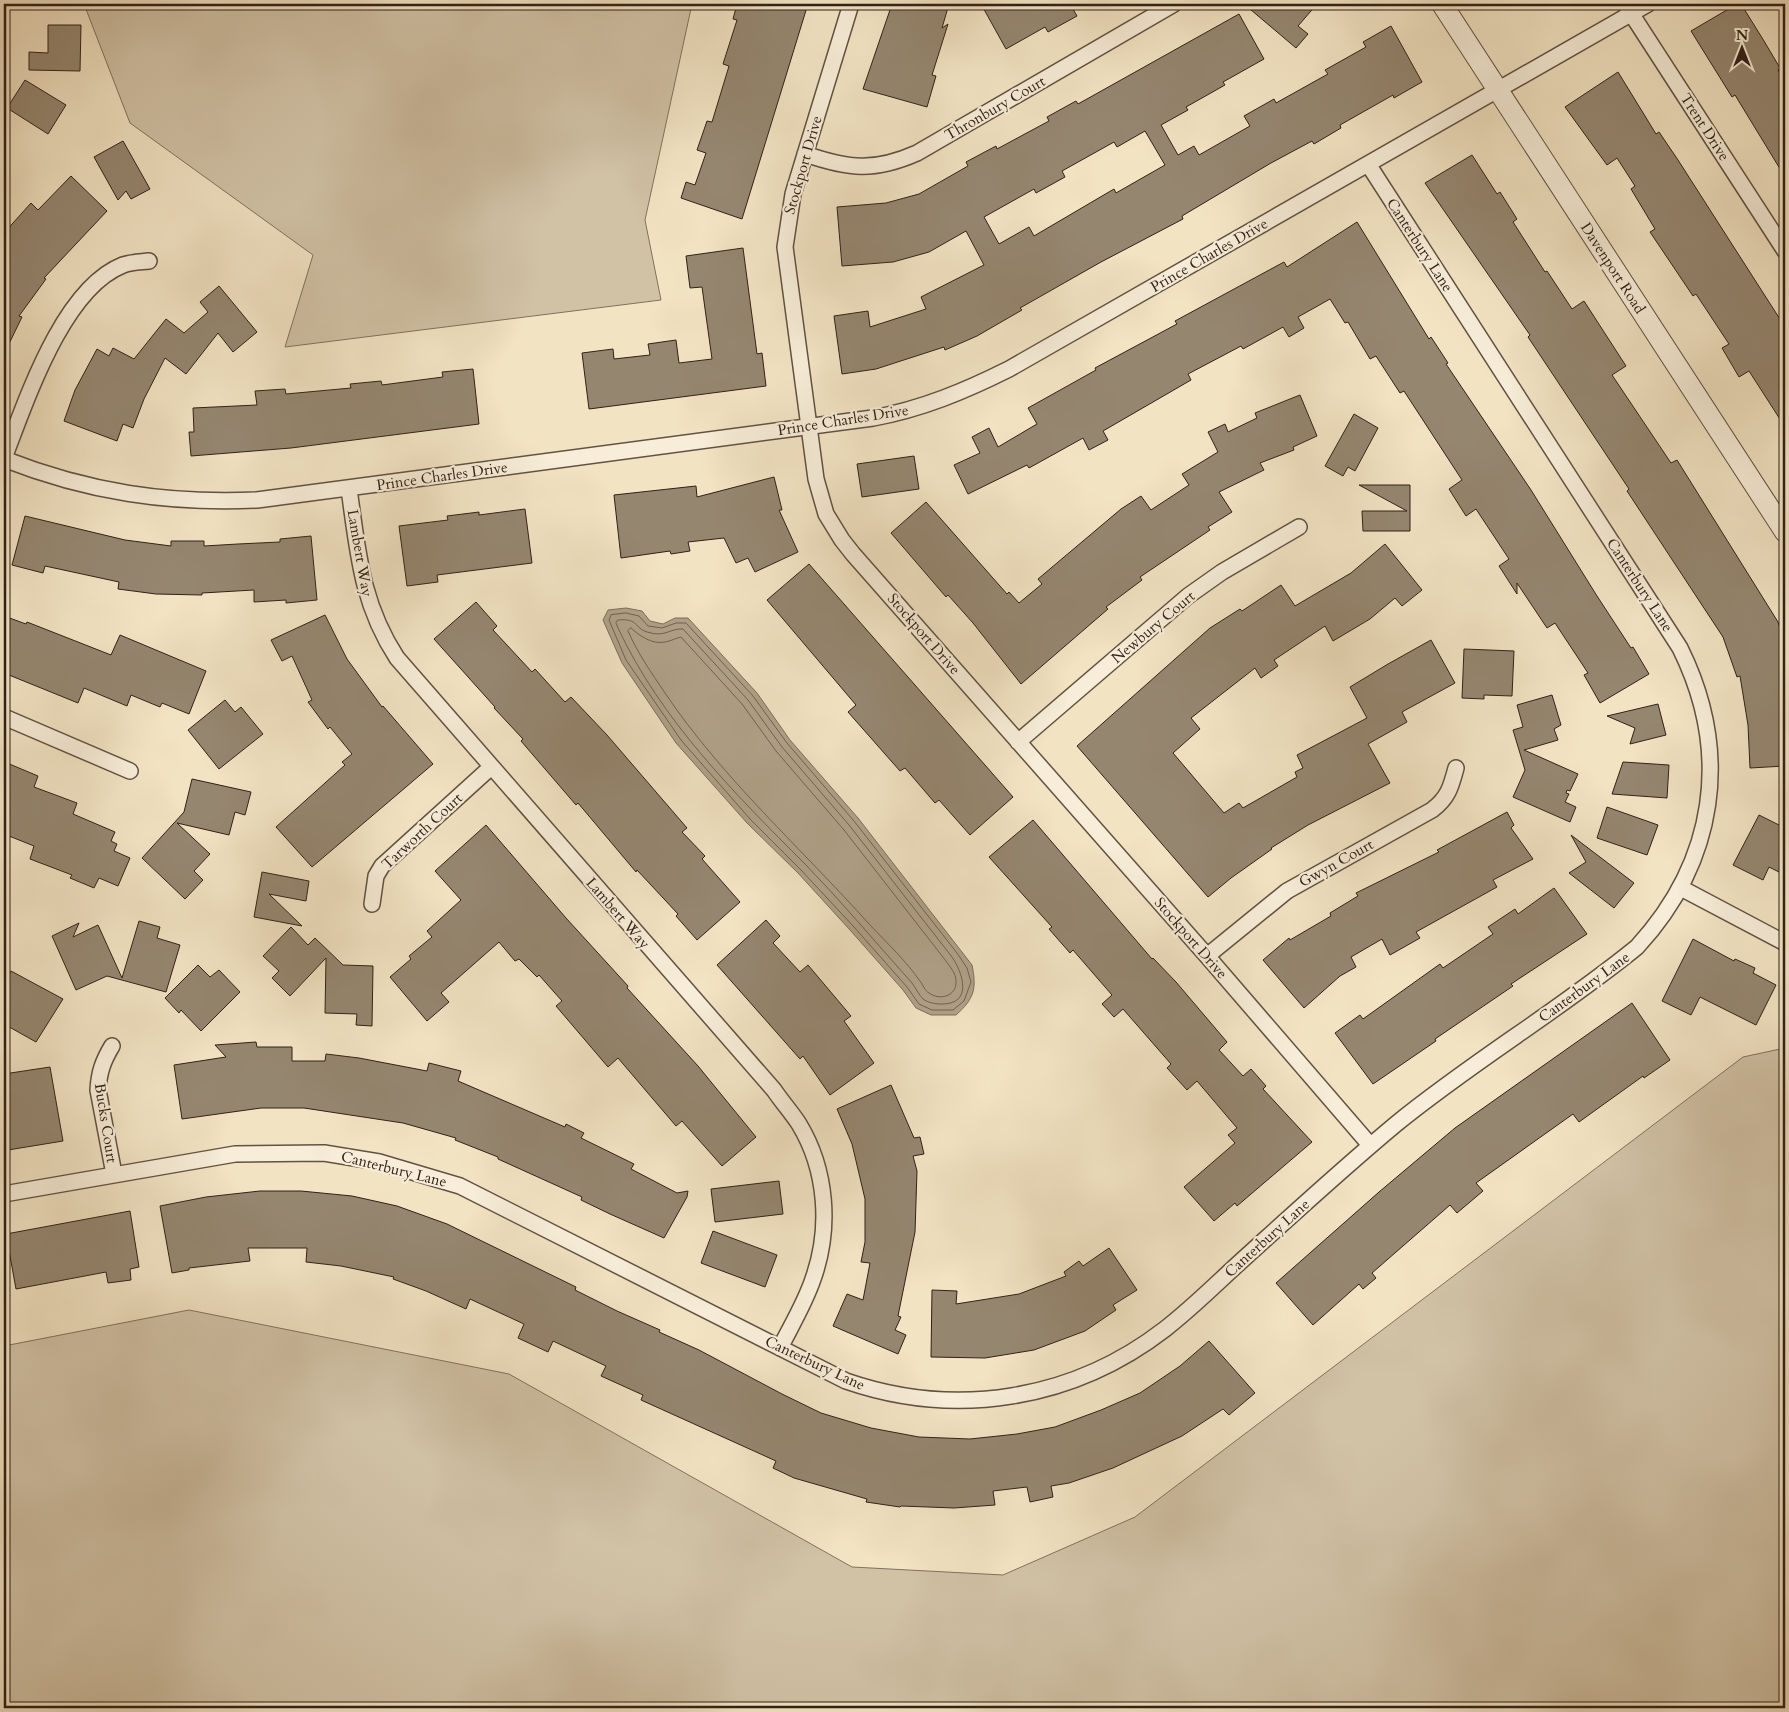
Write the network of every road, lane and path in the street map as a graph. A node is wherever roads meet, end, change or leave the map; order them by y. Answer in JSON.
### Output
{"nodes":[{"id":1,"x":851,"y":4,"type":"edge"},
{"id":2,"x":1174,"y":4,"type":"edge"},
{"id":3,"x":1442,"y":4,"type":"edge"},
{"id":4,"x":1648,"y":4,"type":"edge"},
{"id":5,"x":1628,"y":8,"type":"edge"},
{"id":6,"x":1498,"y":90,"type":"junction"},
{"id":7,"x":805,"y":154,"type":"junction"},
{"id":8,"x":1368,"y":164,"type":"junction"},
{"id":9,"x":1785,"y":251,"type":"edge"},
{"id":10,"x":149,"y":261,"type":"dead end"},
{"id":11,"x":808,"y":426,"type":"junction"},
{"id":12,"x":4,"y":459,"type":"edge"},
{"id":13,"x":349,"y":489,"type":"junction"},
{"id":14,"x":1299,"y":527,"type":"dead end"},
{"id":15,"x":1785,"y":532,"type":"edge"},
{"id":16,"x":4,"y":718,"type":"edge"},
{"id":17,"x":1018,"y":742,"type":"junction"},
{"id":18,"x":490,"y":768,"type":"junction"},
{"id":19,"x":1456,"y":768,"type":"dead end"},
{"id":20,"x":130,"y":771,"type":"dead end"},
{"id":21,"x":1682,"y":888,"type":"junction"},
{"id":22,"x":372,"y":904,"type":"dead end"},
{"id":23,"x":1785,"y":942,"type":"edge"},
{"id":24,"x":1207,"y":956,"type":"junction"},
{"id":25,"x":112,"y":1046,"type":"dead end"},
{"id":26,"x":1370,"y":1145,"type":"junction"},
{"id":27,"x":114,"y":1174,"type":"junction"},
{"id":28,"x":4,"y":1194,"type":"edge"},
{"id":29,"x":780,"y":1348,"type":"junction"},
{"id":30,"x":4,"y":1705,"type":"edge"},
{"id":31,"x":130,"y":1708,"type":"edge"}],
"edges":[{"from":1,"to":7,"type":"street","name":"Stockport Drive"},
{"from":2,"to":7,"type":"street","name":"Thronbury Court"},
{"from":3,"to":6,"type":"street","name":"Davenport Road"},
{"from":4,"to":5,"type":"street","name":"Prince Charles Drive"},
{"from":5,"to":6,"type":"street","name":"Prince Charles Drive"},
{"from":5,"to":9,"type":"street","name":"Trent Drive"},
{"from":6,"to":8,"type":"street","name":"Prince Charles Drive"},
{"from":6,"to":15,"type":"street","name":"Davenport Road"},
{"from":7,"to":11,"type":"street","name":"Stockport Drive"},
{"from":8,"to":11,"type":"street","name":"Prince Charles Drive"},
{"from":8,"to":21,"type":"street","name":"Canterbury Lane"},
{"from":10,"to":12,"type":"street"},
{"from":11,"to":13,"type":"street","name":"Prince Charles Drive"},
{"from":11,"to":17,"type":"street","name":"Stockport Drive"},
{"from":12,"to":13,"type":"street","name":"Prince Charles Drive"},
{"from":13,"to":18,"type":"street","name":"Lambert Way"},
{"from":14,"to":17,"type":"street","name":"Newbury Court"},
{"from":16,"to":20,"type":"street"},
{"from":17,"to":24,"type":"street","name":"Stockport Drive"},
{"from":18,"to":22,"type":"street","name":"Tarworth Court"},
{"from":18,"to":29,"type":"street","name":"Lambert Way"},
{"from":19,"to":24,"type":"street","name":"Gwyn Court"},
{"from":21,"to":23,"type":"street"},
{"from":21,"to":26,"type":"street","name":"Canterbury Lane"},
{"from":24,"to":26,"type":"street","name":"Stockport Drive"},
{"from":25,"to":27,"type":"street","name":"Bucks Court"},
{"from":26,"to":29,"type":"street","name":"Canterbury Lane"},
{"from":27,"to":28,"type":"street","name":"Canterbury Lane"},
{"from":27,"to":29,"type":"street","name":"Canterbury Lane"},
{"from":30,"to":31,"type":"path"}]}
